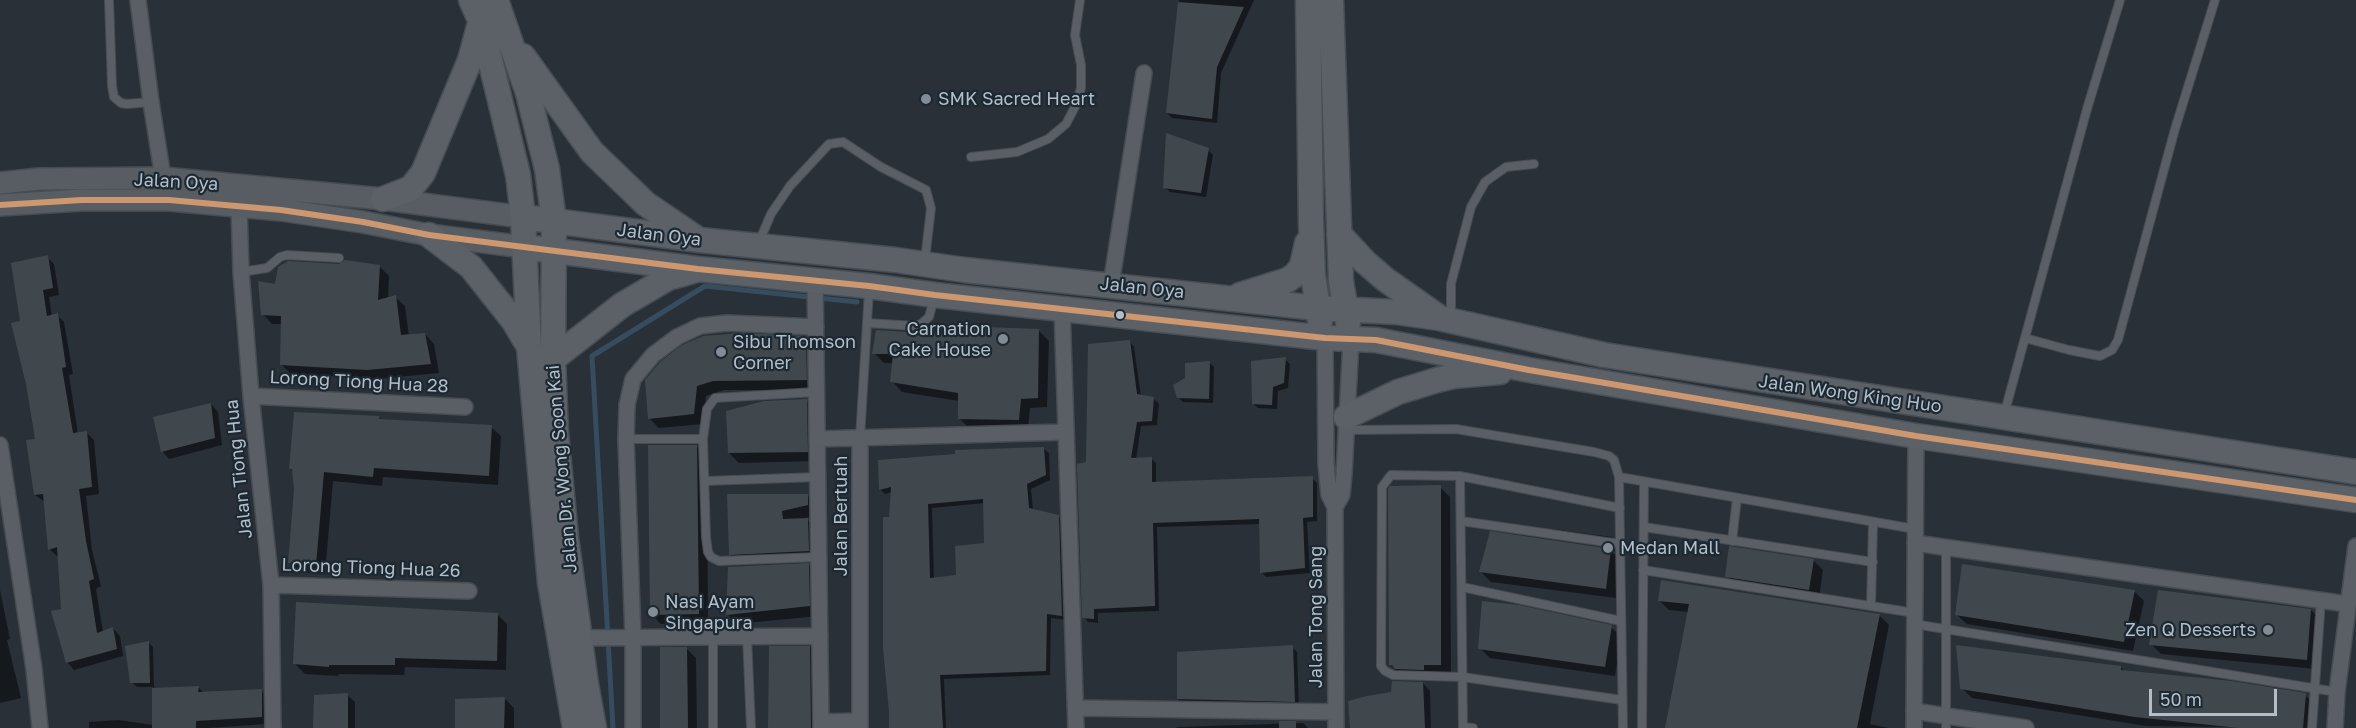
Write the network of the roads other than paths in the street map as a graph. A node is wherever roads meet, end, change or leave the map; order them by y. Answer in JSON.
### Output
{"nodes":[{"id":1,"x":109,"y":0,"type":"edge"},
{"id":2,"x":138,"y":0,"type":"edge"},
{"id":3,"x":471,"y":0,"type":"edge"},
{"id":4,"x":496,"y":0,"type":"edge"},
{"id":5,"x":1080,"y":0,"type":"edge"},
{"id":6,"x":1308,"y":0,"type":"edge"},
{"id":7,"x":1331,"y":0,"type":"edge"},
{"id":8,"x":2120,"y":0,"type":"edge"},
{"id":9,"x":2215,"y":0,"type":"edge"},
{"id":10,"x":481,"y":22,"type":"junction"},
{"id":11,"x":508,"y":34,"type":"junction"},
{"id":12,"x":1144,"y":74,"type":"dead end"},
{"id":13,"x":151,"y":102,"type":"junction"},
{"id":14,"x":971,"y":157,"type":"dead end"},
{"id":15,"x":1534,"y":164,"type":"dead end"},
{"id":16,"x":163,"y":178,"type":"junction"},
{"id":17,"x":0,"y":183,"type":"edge"},
{"id":18,"x":383,"y":199,"type":"junction"},
{"id":19,"x":0,"y":205,"type":"edge"},
{"id":20,"x":238,"y":206,"type":"junction"},
{"id":21,"x":523,"y":217,"type":"junction"},
{"id":22,"x":554,"y":221,"type":"junction"},
{"id":23,"x":1311,"y":222,"type":"junction"},
{"id":24,"x":1339,"y":234,"type":"junction"},
{"id":25,"x":429,"y":235,"type":"junction"},
{"id":26,"x":700,"y":240,"type":"junction"},
{"id":27,"x":758,"y":246,"type":"junction"},
{"id":28,"x":524,"y":247,"type":"junction"},
{"id":29,"x":554,"y":251,"type":"junction"},
{"id":30,"x":339,"y":258,"type":"dead end"},
{"id":31,"x":924,"y":264,"type":"junction"},
{"id":32,"x":698,"y":269,"type":"junction"},
{"id":33,"x":241,"y":272,"type":"junction"},
{"id":34,"x":1111,"y":285,"type":"junction"},
{"id":35,"x":815,"y":286,"type":"junction"},
{"id":36,"x":869,"y":286,"type":"junction"},
{"id":37,"x":936,"y":295,"type":"junction"},
{"id":38,"x":1232,"y":298,"type":"junction"},
{"id":39,"x":1062,"y":308,"type":"junction"},
{"id":40,"x":1317,"y":308,"type":"junction"},
{"id":41,"x":1346,"y":309,"type":"junction"},
{"id":42,"x":1445,"y":319,"type":"junction"},
{"id":43,"x":867,"y":322,"type":"junction"},
{"id":44,"x":816,"y":327,"type":"junction"},
{"id":45,"x":1325,"y":338,"type":"junction"},
{"id":46,"x":2025,"y":338,"type":"junction"},
{"id":47,"x":1351,"y":340,"type":"junction"},
{"id":48,"x":529,"y":347,"type":"junction"},
{"id":49,"x":553,"y":359,"type":"junction"},
{"id":50,"x":1529,"y":370,"type":"junction"},
{"id":51,"x":816,"y":392,"type":"junction"},
{"id":52,"x":251,"y":396,"type":"junction"},
{"id":53,"x":465,"y":407,"type":"dead end"},
{"id":54,"x":2004,"y":416,"type":"junction"},
{"id":55,"x":1346,"y":424,"type":"junction"},
{"id":56,"x":1066,"y":432,"type":"junction"},
{"id":57,"x":1916,"y":436,"type":"junction"},
{"id":58,"x":860,"y":438,"type":"junction"},
{"id":59,"x":626,"y":439,"type":"junction"},
{"id":60,"x":703,"y":439,"type":"junction"},
{"id":61,"x":817,"y":439,"type":"junction"},
{"id":62,"x":0,"y":445,"type":"edge"},
{"id":63,"x":2356,"y":472,"type":"edge"},
{"id":64,"x":1460,"y":476,"type":"junction"},
{"id":65,"x":818,"y":477,"type":"junction"},
{"id":66,"x":1619,"y":477,"type":"junction"},
{"id":67,"x":705,"y":481,"type":"junction"},
{"id":68,"x":1644,"y":482,"type":"junction"},
{"id":69,"x":1737,"y":498,"type":"junction"},
{"id":70,"x":2356,"y":501,"type":"edge"},
{"id":71,"x":1335,"y":507,"type":"junction"},
{"id":72,"x":1620,"y":508,"type":"junction"},
{"id":73,"x":1461,"y":521,"type":"junction"},
{"id":74,"x":1873,"y":523,"type":"junction"},
{"id":75,"x":1644,"y":527,"type":"junction"},
{"id":76,"x":1915,"y":536,"type":"junction"},
{"id":77,"x":1732,"y":541,"type":"junction"},
{"id":78,"x":1620,"y":544,"type":"junction"},
{"id":79,"x":2356,"y":546,"type":"edge"},
{"id":80,"x":1946,"y":547,"type":"junction"},
{"id":81,"x":819,"y":556,"type":"junction"},
{"id":82,"x":1873,"y":562,"type":"junction"},
{"id":83,"x":1643,"y":570,"type":"junction"},
{"id":84,"x":271,"y":585,"type":"junction"},
{"id":85,"x":1462,"y":587,"type":"junction"},
{"id":86,"x":469,"y":591,"type":"dead end"},
{"id":87,"x":2321,"y":600,"type":"junction"},
{"id":88,"x":2347,"y":604,"type":"junction"},
{"id":89,"x":1871,"y":606,"type":"junction"},
{"id":90,"x":1915,"y":618,"type":"junction"},
{"id":91,"x":1621,"y":621,"type":"junction"},
{"id":92,"x":1946,"y":629,"type":"junction"},
{"id":93,"x":747,"y":636,"type":"junction"},
{"id":94,"x":820,"y":636,"type":"junction"},
{"id":95,"x":591,"y":637,"type":"junction"},
{"id":96,"x":627,"y":637,"type":"junction"},
{"id":97,"x":713,"y":637,"type":"junction"},
{"id":98,"x":1462,"y":677,"type":"junction"},
{"id":99,"x":2315,"y":688,"type":"junction"},
{"id":100,"x":2337,"y":692,"type":"junction"},
{"id":101,"x":1622,"y":700,"type":"junction"},
{"id":102,"x":1076,"y":708,"type":"junction"},
{"id":103,"x":1914,"y":711,"type":"junction"},
{"id":104,"x":1336,"y":712,"type":"junction"},
{"id":105,"x":1946,"y":722,"type":"edge"},
{"id":106,"x":860,"y":724,"type":"edge"},
{"id":107,"x":821,"y":725,"type":"edge"},
{"id":108,"x":1463,"y":727,"type":"edge"},
{"id":109,"x":40,"y":728,"type":"edge"},
{"id":110,"x":273,"y":728,"type":"edge"},
{"id":111,"x":575,"y":728,"type":"edge"},
{"id":112,"x":594,"y":728,"type":"edge"},
{"id":113,"x":633,"y":728,"type":"edge"},
{"id":114,"x":714,"y":728,"type":"edge"},
{"id":115,"x":751,"y":728,"type":"edge"},
{"id":116,"x":1076,"y":728,"type":"edge"},
{"id":117,"x":1336,"y":728,"type":"edge"},
{"id":118,"x":1473,"y":728,"type":"edge"},
{"id":119,"x":1623,"y":728,"type":"edge"},
{"id":120,"x":1642,"y":728,"type":"edge"},
{"id":121,"x":1914,"y":728,"type":"edge"},
{"id":122,"x":2026,"y":728,"type":"edge"},
{"id":123,"x":2312,"y":728,"type":"edge"},
{"id":124,"x":2335,"y":728,"type":"edge"}],
"edges":[{"from":1,"to":13,"type":"lane"},
{"from":2,"to":13,"type":"street"},
{"from":3,"to":10,"type":"main road","name":"Jalan Dr. Wong Soon Kai"},
{"from":4,"to":11,"type":"main road","name":"Jalan Dr. Wong Soon Kai"},
{"from":5,"to":14,"type":"lane"},
{"from":6,"to":23,"type":"main road"},
{"from":7,"to":24,"type":"main road"},
{"from":8,"to":46,"type":"lane"},
{"from":9,"to":46,"type":"lane"},
{"from":10,"to":18,"type":"main road"},
{"from":10,"to":21,"type":"main road","name":"Jalan Dr. Wong Soon Kai"},
{"from":11,"to":22,"type":"main road","name":"Jalan Dr. Wong Soon Kai"},
{"from":11,"to":26,"type":"main road"},
{"from":12,"to":34,"type":"street"},
{"from":13,"to":16,"type":"street"},
{"from":15,"to":42,"type":"lane"},
{"from":16,"to":17,"type":"main road","name":"Jalan Oya"},
{"from":16,"to":18,"type":"main road","name":"Jalan Oya"},
{"from":18,"to":21,"type":"main road","name":"Jalan Oya"},
{"from":19,"to":20,"type":"main road","name":"Jalan Oya"},
{"from":20,"to":25,"type":"main road","name":"Jalan Oya"},
{"from":20,"to":33,"type":"street","name":"Jalan Tiong Hua"},
{"from":21,"to":22,"type":"main road","name":"Jalan Oya"},
{"from":21,"to":28,"type":"main road","name":"Jalan Dr. Wong Soon Kai"},
{"from":22,"to":26,"type":"main road","name":"Jalan Oya"},
{"from":22,"to":29,"type":"main road","name":"Jalan Dr. Wong Soon Kai"},
{"from":23,"to":38,"type":"main road"},
{"from":23,"to":40,"type":"main road"},
{"from":24,"to":41,"type":"main road"},
{"from":24,"to":42,"type":"main road"},
{"from":25,"to":28,"type":"main road","name":"Jalan Oya"},
{"from":25,"to":48,"type":"main road"},
{"from":26,"to":27,"type":"main road","name":"Jalan Oya"},
{"from":27,"to":31,"type":"main road","name":"Jalan Oya"},
{"from":27,"to":31,"type":"lane"},
{"from":28,"to":29,"type":"main road","name":"Jalan Oya"},
{"from":28,"to":48,"type":"main road","name":"Jalan Dr. Wong Soon Kai"},
{"from":29,"to":32,"type":"main road","name":"Jalan Oya"},
{"from":29,"to":49,"type":"main road","name":"Jalan Dr. Wong Soon Kai"},
{"from":30,"to":33,"type":"lane"},
{"from":31,"to":34,"type":"main road","name":"Jalan Oya"},
{"from":32,"to":35,"type":"main road","name":"Jalan Oya"},
{"from":32,"to":49,"type":"main road"},
{"from":33,"to":52,"type":"street","name":"Jalan Tiong Hua"},
{"from":34,"to":38,"type":"main road","name":"Jalan Oya"},
{"from":35,"to":36,"type":"main road","name":"Jalan Oya"},
{"from":35,"to":44,"type":"street"},
{"from":36,"to":37,"type":"main road","name":"Jalan Oya"},
{"from":36,"to":43,"type":"lane"},
{"from":37,"to":39,"type":"main road","name":"Jalan Oya"},
{"from":37,"to":43,"type":"lane"},
{"from":38,"to":40,"type":"main road","name":"Jalan Oya"},
{"from":39,"to":45,"type":"main road","name":"Jalan Oya"},
{"from":39,"to":56,"type":"street"},
{"from":40,"to":41,"type":"main road","name":"Jalan Oya"},
{"from":40,"to":45,"type":"main road"},
{"from":41,"to":42,"type":"main road","name":"Jalan Wong King Huo"},
{"from":41,"to":47,"type":"main road"},
{"from":42,"to":54,"type":"main road","name":"Jalan Wong King Huo"},
{"from":43,"to":58,"type":"lane"},
{"from":44,"to":51,"type":"street"},
{"from":44,"to":59,"type":"street"},
{"from":45,"to":47,"type":"main road","name":"Jalan Oya"},
{"from":45,"to":71,"type":"street","name":"Jalan Tong Sang"},
{"from":46,"to":54,"type":"lane"},
{"from":47,"to":50,"type":"main road","name":"Jalan Wong King Huo"},
{"from":47,"to":55,"type":"street","name":"Jalan Tong Sang"},
{"from":48,"to":111,"type":"main road","name":"Jalan Dr. Wong Soon Kai"},
{"from":49,"to":95,"type":"main road","name":"Jalan Dr. Wong Soon Kai"},
{"from":50,"to":55,"type":"main road"},
{"from":50,"to":57,"type":"main road","name":"Jalan Wong King Huo"},
{"from":51,"to":60,"type":"lane"},
{"from":51,"to":61,"type":"street"},
{"from":52,"to":53,"type":"street","name":"Lorong Tiong Hua 28"},
{"from":52,"to":84,"type":"street","name":"Jalan Tiong Hua"},
{"from":54,"to":63,"type":"main road","name":"Jalan Wong King Huo"},
{"from":55,"to":66,"type":"lane"},
{"from":55,"to":71,"type":"street","name":"Jalan Tong Sang"},
{"from":56,"to":58,"type":"street","name":"Jalan Bertuah"},
{"from":56,"to":102,"type":"street"},
{"from":57,"to":70,"type":"main road","name":"Jalan Wong King Huo"},
{"from":57,"to":76,"type":"street"},
{"from":58,"to":61,"type":"street"},
{"from":58,"to":106,"type":"street","name":"Jalan Bertuah"},
{"from":59,"to":60,"type":"lane"},
{"from":59,"to":96,"type":"street"},
{"from":60,"to":67,"type":"lane"},
{"from":61,"to":65,"type":"street"},
{"from":62,"to":109,"type":"street"},
{"from":64,"to":72,"type":"lane"},
{"from":64,"to":73,"type":"lane"},
{"from":64,"to":98,"type":"lane"},
{"from":65,"to":67,"type":"lane"},
{"from":65,"to":81,"type":"street"},
{"from":66,"to":68,"type":"lane"},
{"from":66,"to":72,"type":"lane"},
{"from":67,"to":81,"type":"lane"},
{"from":68,"to":69,"type":"lane"},
{"from":68,"to":75,"type":"lane"},
{"from":69,"to":74,"type":"lane"},
{"from":69,"to":77,"type":"lane"},
{"from":71,"to":104,"type":"street","name":"Jalan Tong Sang"},
{"from":72,"to":78,"type":"lane"},
{"from":73,"to":78,"type":"lane"},
{"from":73,"to":85,"type":"lane"},
{"from":74,"to":76,"type":"lane"},
{"from":74,"to":82,"type":"lane"},
{"from":75,"to":77,"type":"lane"},
{"from":75,"to":83,"type":"lane"},
{"from":76,"to":80,"type":"street"},
{"from":76,"to":90,"type":"street"},
{"from":77,"to":82,"type":"lane"},
{"from":78,"to":91,"type":"lane"},
{"from":79,"to":88,"type":"street"},
{"from":80,"to":87,"type":"street"},
{"from":80,"to":92,"type":"lane"},
{"from":81,"to":94,"type":"street"},
{"from":82,"to":89,"type":"lane"},
{"from":83,"to":89,"type":"lane"},
{"from":83,"to":120,"type":"lane"},
{"from":84,"to":86,"type":"street","name":"Lorong Tiong Hua 26"},
{"from":84,"to":110,"type":"street","name":"Jalan Tiong Hua"},
{"from":85,"to":91,"type":"lane"},
{"from":85,"to":98,"type":"lane"},
{"from":87,"to":88,"type":"street"},
{"from":87,"to":99,"type":"lane"},
{"from":88,"to":100,"type":"street"},
{"from":89,"to":90,"type":"lane"},
{"from":90,"to":92,"type":"lane"},
{"from":90,"to":103,"type":"street"},
{"from":91,"to":101,"type":"lane"},
{"from":92,"to":99,"type":"lane"},
{"from":92,"to":105,"type":"lane"},
{"from":93,"to":94,"type":"street"},
{"from":93,"to":97,"type":"street"},
{"from":93,"to":115,"type":"lane"},
{"from":94,"to":107,"type":"street"},
{"from":95,"to":96,"type":"street"},
{"from":95,"to":112,"type":"main road","name":"Jalan Dr. Wong Soon Kai"},
{"from":96,"to":97,"type":"street"},
{"from":96,"to":113,"type":"street"},
{"from":97,"to":114,"type":"lane"},
{"from":98,"to":101,"type":"lane"},
{"from":98,"to":108,"type":"lane"},
{"from":99,"to":100,"type":"lane"},
{"from":99,"to":123,"type":"lane"},
{"from":100,"to":124,"type":"street"},
{"from":101,"to":119,"type":"lane"},
{"from":102,"to":104,"type":"street"},
{"from":102,"to":116,"type":"street"},
{"from":103,"to":105,"type":"street"},
{"from":103,"to":121,"type":"street"},
{"from":104,"to":117,"type":"street","name":"Jalan Tong Sang"},
{"from":105,"to":122,"type":"street"},
{"from":106,"to":107,"type":"street"},
{"from":108,"to":118,"type":"lane"}]}
